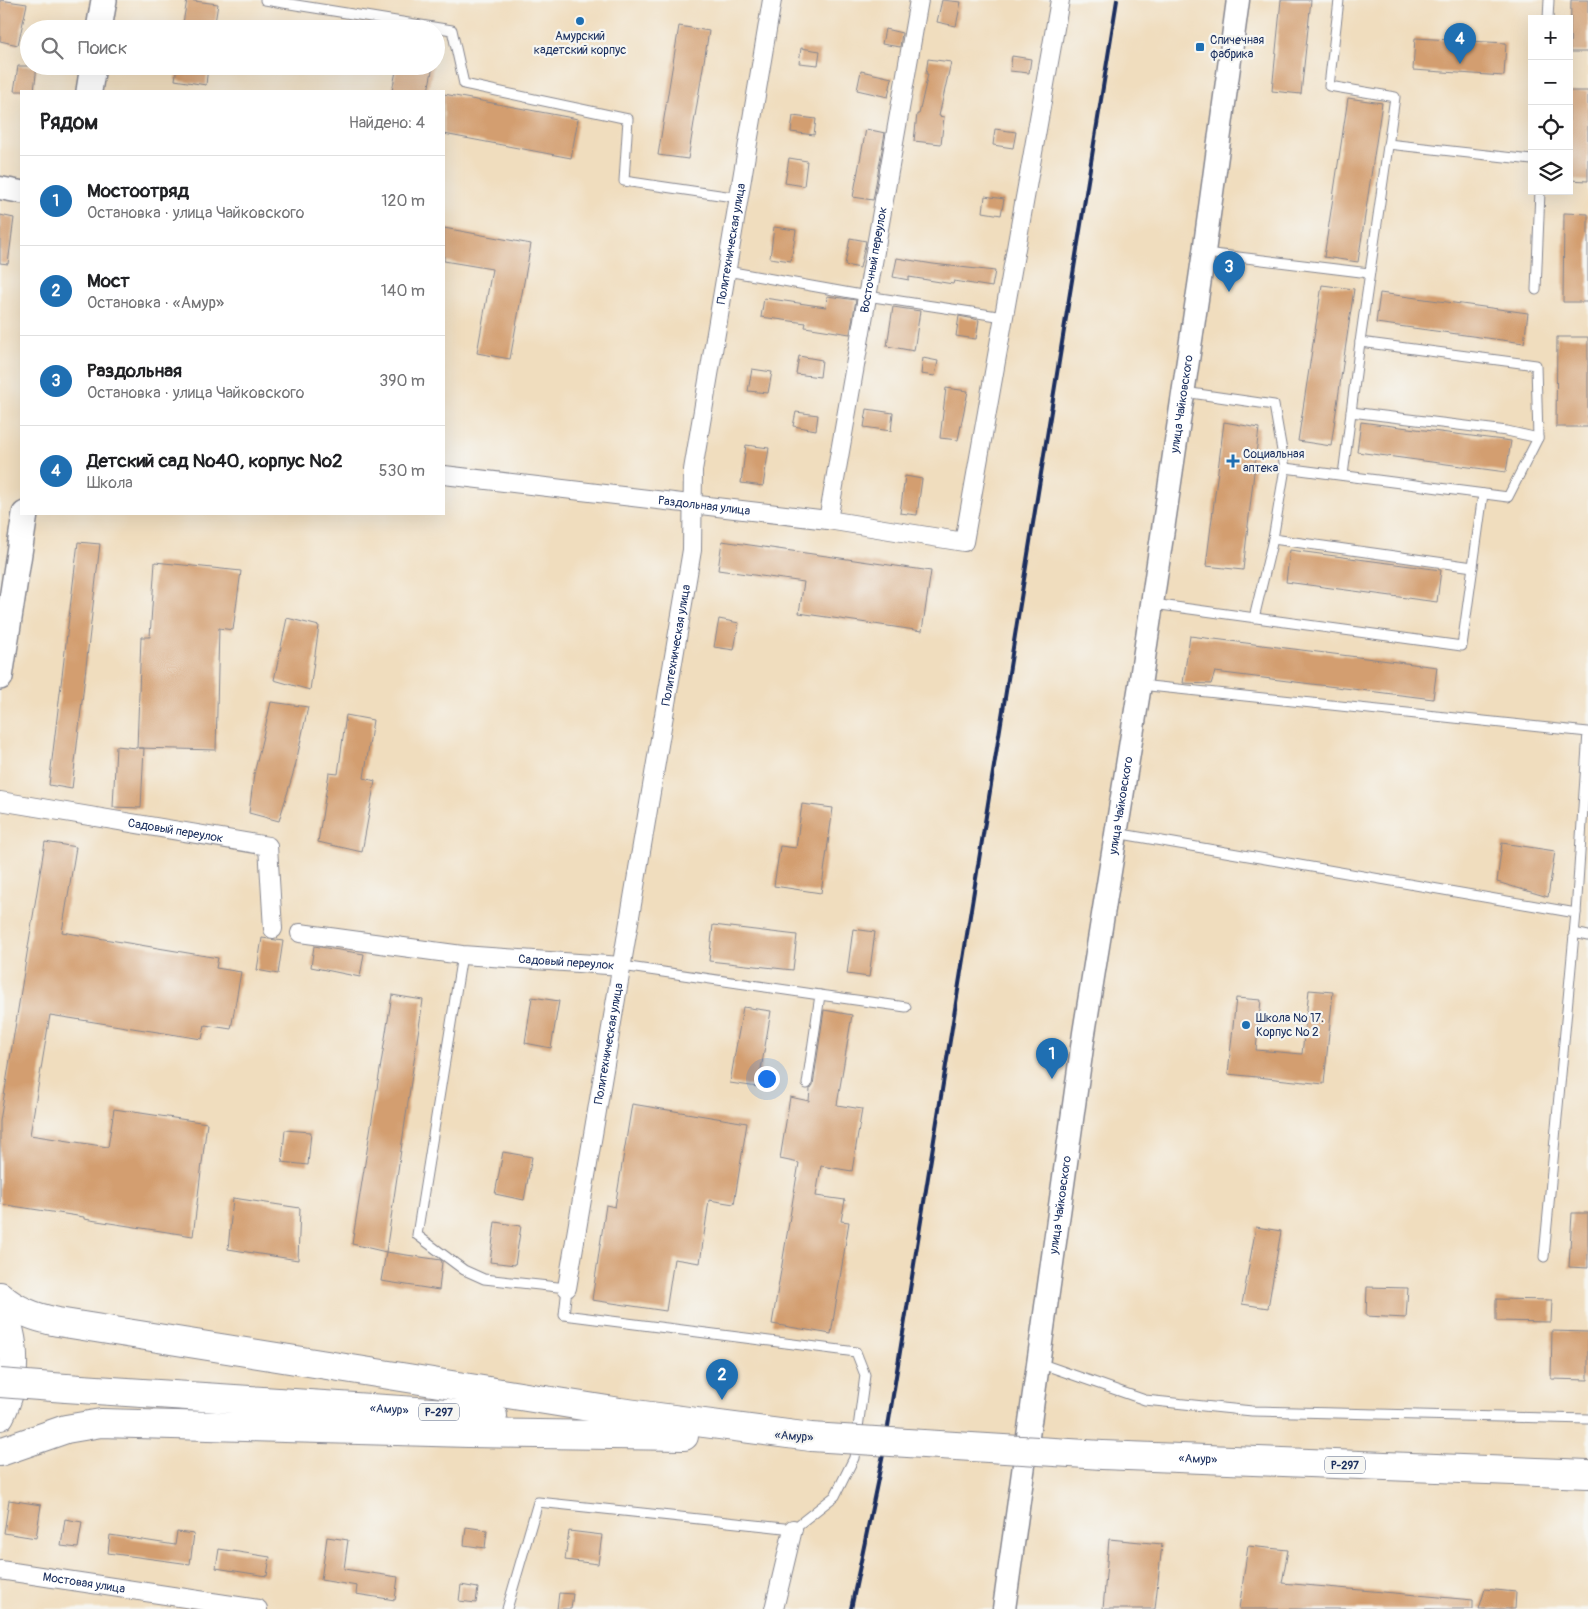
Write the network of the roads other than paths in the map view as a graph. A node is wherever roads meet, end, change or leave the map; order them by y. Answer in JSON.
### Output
{"nodes":[{"id":1,"x":104,"y":0,"type":"edge"},
{"id":2,"x":265,"y":0,"type":"edge"},
{"id":3,"x":772,"y":0,"type":"edge"},
{"id":4,"x":919,"y":0,"type":"edge"},
{"id":5,"x":1060,"y":0,"type":"edge"},
{"id":6,"x":1238,"y":0,"type":"edge"},
{"id":7,"x":1339,"y":0,"type":"edge"},
{"id":8,"x":1549,"y":0,"type":"edge"},
{"id":9,"x":1548,"y":15,"type":"edge"},
{"id":10,"x":101,"y":20,"type":"edge"},
{"id":11,"x":390,"y":20,"type":"edge"},
{"id":12,"x":445,"y":29,"type":"edge"},
{"id":13,"x":92,"y":75,"type":"edge"},
{"id":14,"x":89,"y":90,"type":"edge"},
{"id":15,"x":1388,"y":144,"type":"junction"},
{"id":16,"x":1528,"y":160,"type":"edge"},
{"id":17,"x":0,"y":188,"type":"edge"},
{"id":18,"x":20,"y":192,"type":"edge"},
{"id":19,"x":1540,"y":195,"type":"edge"},
{"id":20,"x":740,"y":198,"type":"junction"},
{"id":21,"x":1204,"y":252,"type":"junction"},
{"id":22,"x":727,"y":271,"type":"junction"},
{"id":23,"x":1369,"y":273,"type":"junction"},
{"id":24,"x":1536,"y":290,"type":"dead end"},
{"id":25,"x":867,"y":296,"type":"junction"},
{"id":26,"x":1004,"y":317,"type":"junction"},
{"id":27,"x":1360,"y":342,"type":"junction"},
{"id":28,"x":1184,"y":392,"type":"junction"},
{"id":29,"x":1351,"y":412,"type":"junction"},
{"id":30,"x":1538,"y":438,"type":"junction"},
{"id":31,"x":1284,"y":468,"type":"junction"},
{"id":32,"x":445,"y":475,"type":"edge"},
{"id":33,"x":1343,"y":475,"type":"junction"},
{"id":34,"x":1483,"y":494,"type":"junction"},
{"id":35,"x":692,"y":505,"type":"junction"},
{"id":36,"x":25,"y":515,"type":"edge"},
{"id":37,"x":828,"y":520,"type":"junction"},
{"id":38,"x":1273,"y":539,"type":"junction"},
{"id":39,"x":1473,"y":567,"type":"junction"},
{"id":40,"x":1152,"y":604,"type":"junction"},
{"id":41,"x":1254,"y":618,"type":"junction"},
{"id":42,"x":3,"y":640,"type":"edge"},
{"id":43,"x":0,"y":677,"type":"edge"},
{"id":44,"x":1140,"y":684,"type":"junction"},
{"id":45,"x":0,"y":801,"type":"edge"},
{"id":46,"x":1116,"y":833,"type":"junction"},
{"id":47,"x":1576,"y":912,"type":"junction"},
{"id":48,"x":273,"y":929,"type":"dead end"},
{"id":49,"x":300,"y":933,"type":"dead end"},
{"id":50,"x":1574,"y":933,"type":"junction"},
{"id":51,"x":1588,"y":936,"type":"edge"},
{"id":52,"x":462,"y":955,"type":"junction"},
{"id":53,"x":622,"y":966,"type":"junction"},
{"id":54,"x":820,"y":995,"type":"junction"},
{"id":55,"x":906,"y":1007,"type":"dead end"},
{"id":56,"x":807,"y":1084,"type":"dead end"},
{"id":57,"x":1544,"y":1257,"type":"dead end"},
{"id":58,"x":567,"y":1288,"type":"junction"},
{"id":59,"x":0,"y":1296,"type":"edge"},
{"id":60,"x":0,"y":1307,"type":"edge"},
{"id":61,"x":1039,"y":1363,"type":"junction"},
{"id":62,"x":0,"y":1383,"type":"edge"},
{"id":63,"x":0,"y":1416,"type":"edge"},
{"id":64,"x":1588,"y":1419,"type":"edge"},
{"id":65,"x":811,"y":1437,"type":"junction"},
{"id":66,"x":0,"y":1452,"type":"edge"},
{"id":67,"x":1588,"y":1474,"type":"edge"},
{"id":68,"x":793,"y":1528,"type":"junction"},
{"id":69,"x":0,"y":1570,"type":"edge"},
{"id":70,"x":258,"y":1609,"type":"edge"},
{"id":71,"x":507,"y":1609,"type":"edge"},
{"id":72,"x":774,"y":1609,"type":"edge"},
{"id":73,"x":1004,"y":1609,"type":"edge"}],
"edges":[{"from":1,"to":10,"type":"main road"},
{"from":2,"to":11,"type":"lane"},
{"from":3,"to":20,"type":"street","name":"Политехническая улица"},
{"from":4,"to":25,"type":"street","name":"Восточный переулок"},
{"from":5,"to":26,"type":"street"},
{"from":6,"to":21,"type":"street","name":"улица Чайковского"},
{"from":7,"to":15,"type":"lane"},
{"from":8,"to":9,"type":"lane"},
{"from":12,"to":20,"type":"lane"},
{"from":13,"to":14,"type":"main road"},
{"from":15,"to":16,"type":"lane"},
{"from":15,"to":23,"type":"lane"},
{"from":17,"to":18,"type":"street"},
{"from":19,"to":24,"type":"lane"},
{"from":20,"to":22,"type":"street","name":"Политехническая улица"},
{"from":21,"to":23,"type":"lane"},
{"from":21,"to":28,"type":"street","name":"улица Чайковского"},
{"from":22,"to":25,"type":"lane"},
{"from":22,"to":35,"type":"street","name":"Политехническая улица"},
{"from":23,"to":27,"type":"lane"},
{"from":25,"to":26,"type":"lane"},
{"from":25,"to":37,"type":"street","name":"Восточный переулок"},
{"from":26,"to":37,"type":"street","name":"Раздольная улица"},
{"from":27,"to":29,"type":"lane"},
{"from":27,"to":30,"type":"lane"},
{"from":28,"to":31,"type":"lane"},
{"from":28,"to":40,"type":"street","name":"улица Чайковского"},
{"from":29,"to":30,"type":"lane"},
{"from":29,"to":33,"type":"lane"},
{"from":30,"to":34,"type":"lane"},
{"from":31,"to":33,"type":"lane"},
{"from":31,"to":38,"type":"lane"},
{"from":32,"to":35,"type":"street","name":"Раздольная улица"},
{"from":33,"to":34,"type":"lane"},
{"from":34,"to":39,"type":"lane"},
{"from":35,"to":37,"type":"street","name":"Раздольная улица"},
{"from":35,"to":53,"type":"street","name":"Политехническая улица"},
{"from":36,"to":42,"type":"main road"},
{"from":38,"to":39,"type":"lane"},
{"from":38,"to":41,"type":"lane"},
{"from":39,"to":41,"type":"lane"},
{"from":40,"to":41,"type":"lane"},
{"from":40,"to":44,"type":"street","name":"улица Чайковского"},
{"from":42,"to":43,"type":"main road"},
{"from":44,"to":46,"type":"street","name":"улица Чайковского"},
{"from":44,"to":47,"type":"lane"},
{"from":45,"to":48,"type":"street","name":"Садовый переулок"},
{"from":46,"to":47,"type":"lane"},
{"from":46,"to":61,"type":"street","name":"улица Чайковского"},
{"from":47,"to":50,"type":"lane"},
{"from":49,"to":52,"type":"street","name":"Садовый переулок"},
{"from":50,"to":51,"type":"lane"},
{"from":50,"to":57,"type":"lane"},
{"from":52,"to":53,"type":"street","name":"Садовый переулок"},
{"from":52,"to":58,"type":"lane"},
{"from":53,"to":54,"type":"lane"},
{"from":53,"to":58,"type":"street","name":"Политехническая улица"},
{"from":54,"to":55,"type":"lane"},
{"from":54,"to":56,"type":"lane"},
{"from":58,"to":68,"type":"lane"},
{"from":59,"to":65,"type":"main road"},
{"from":60,"to":63,"type":"main road"},
{"from":61,"to":64,"type":"lane"},
{"from":61,"to":73,"type":"street","name":"улица Чайковского"},
{"from":62,"to":65,"type":"main road","name":"«Амур»","number":"Р-297","bridge":true},
{"from":65,"to":66,"type":"main road"},
{"from":65,"to":67,"type":"main road","name":"«Амур»","number":"Р-297","bridge":true},
{"from":68,"to":71,"type":"lane"},
{"from":68,"to":72,"type":"street"},
{"from":69,"to":70,"type":"street","name":"Мостовая улица"}]}
